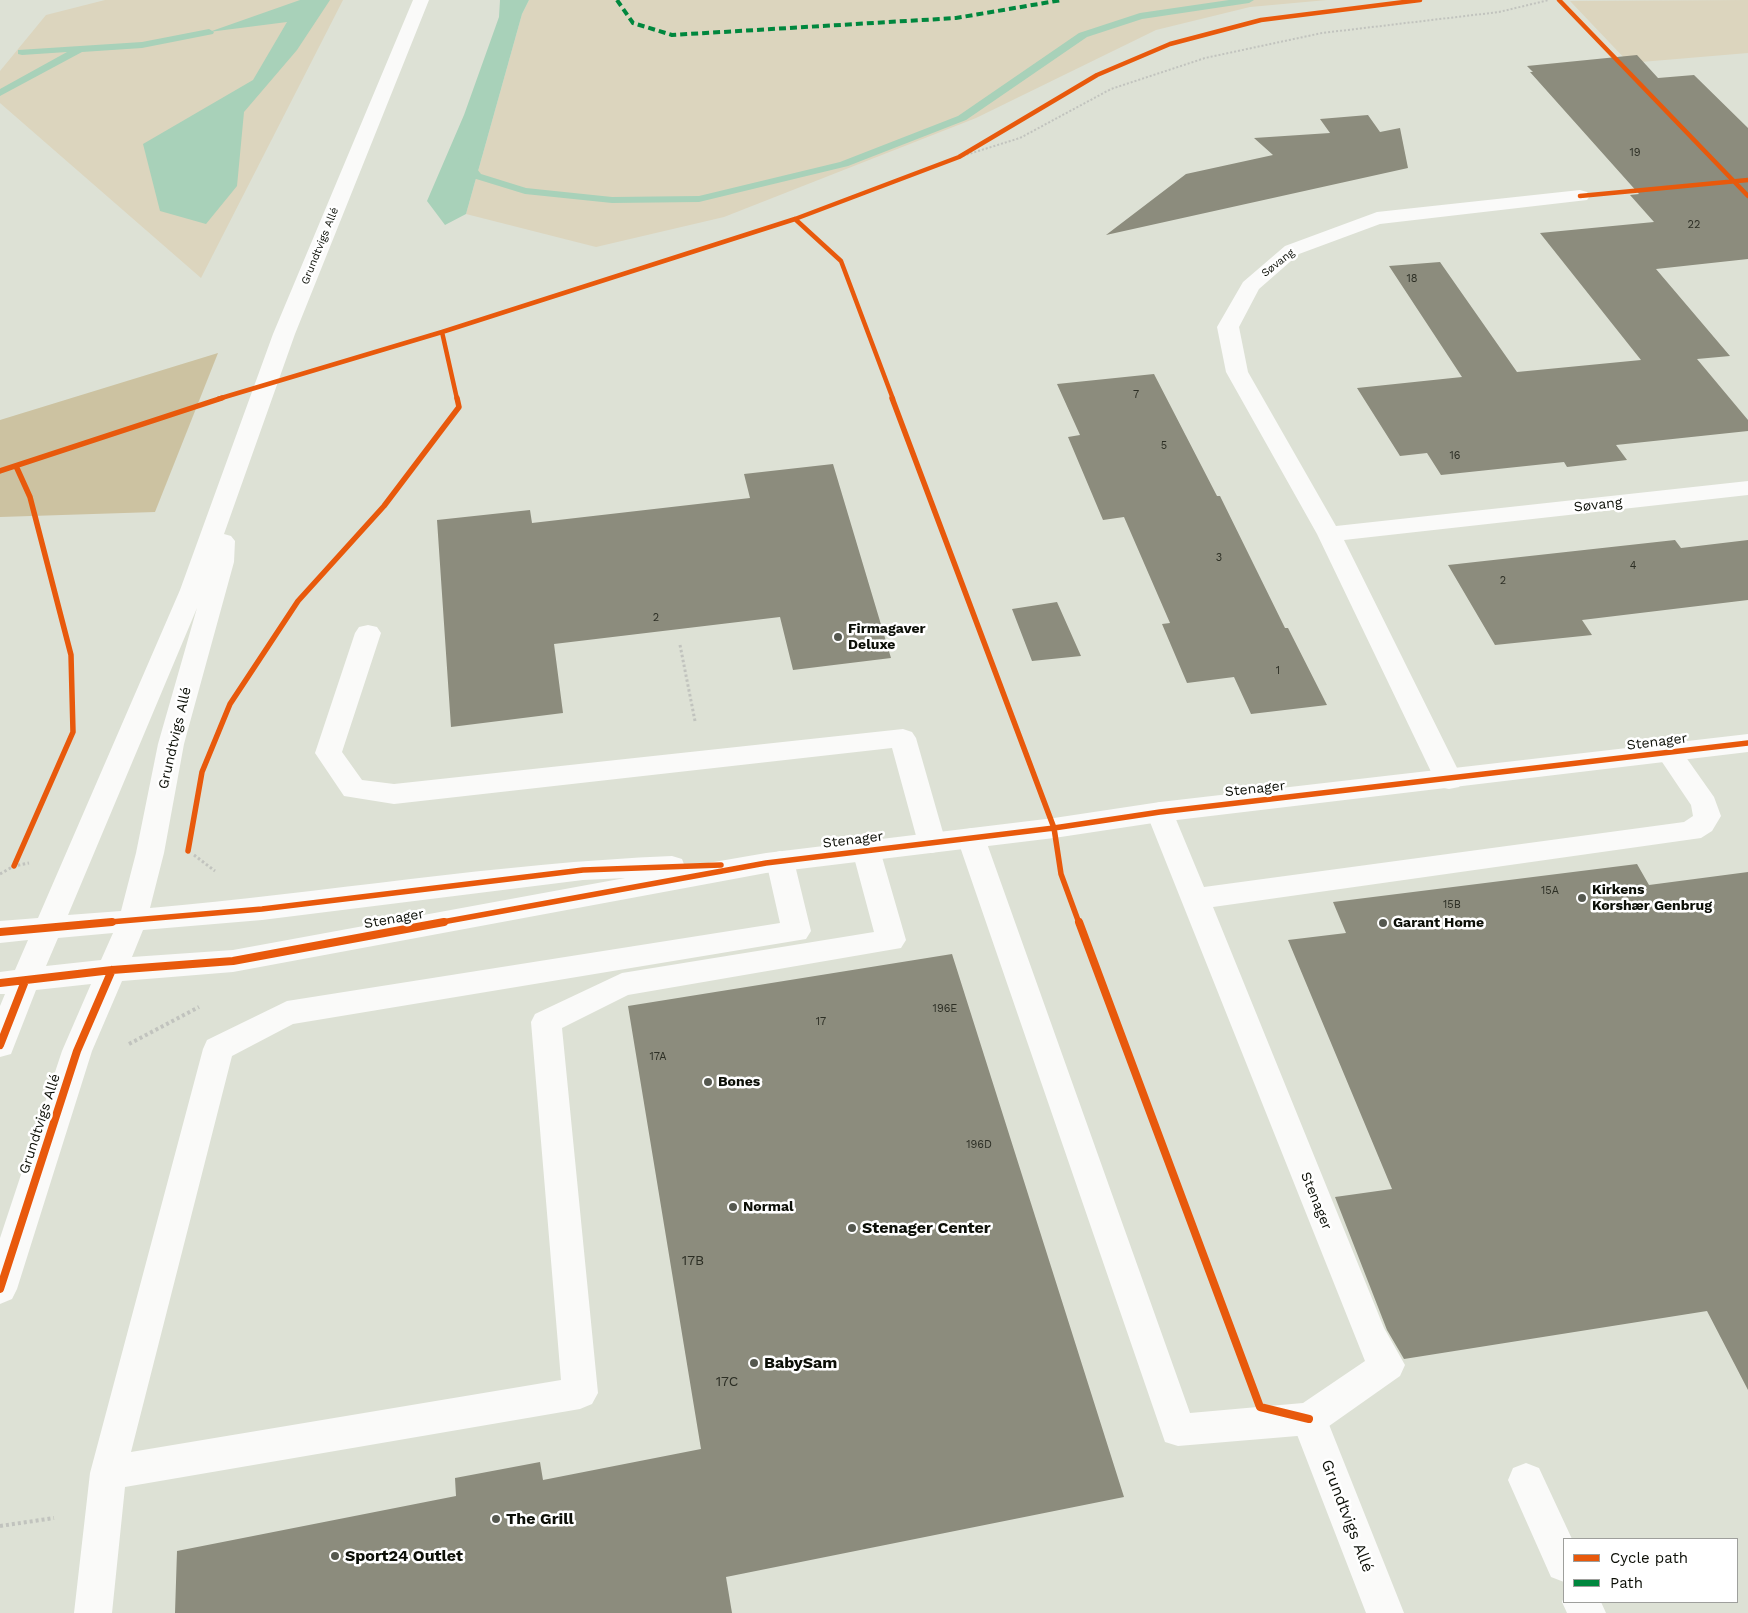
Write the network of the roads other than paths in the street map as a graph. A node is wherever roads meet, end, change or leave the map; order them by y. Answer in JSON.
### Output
{"nodes":[{"id":1,"x":421,"y":0,"type":"edge"},
{"id":2,"x":1580,"y":196,"type":"dead end"},
{"id":3,"x":1748,"y":488,"type":"edge"},
{"id":4,"x":227,"y":494,"type":"junction"},
{"id":5,"x":1329,"y":534,"type":"junction"},
{"id":6,"x":368,"y":633,"type":"dead end"},
{"id":7,"x":1748,"y":743,"type":"edge"},
{"id":8,"x":1669,"y":753,"type":"junction"},
{"id":9,"x":1449,"y":780,"type":"junction"},
{"id":10,"x":1160,"y":812,"type":"junction"},
{"id":11,"x":971,"y":838,"type":"junction"},
{"id":12,"x":932,"y":842,"type":"junction"},
{"id":13,"x":866,"y":850,"type":"junction"},
{"id":14,"x":773,"y":862,"type":"junction"},
{"id":15,"x":1194,"y":899,"type":"junction"},
{"id":16,"x":132,"y":922,"type":"junction"},
{"id":17,"x":48,"y":927,"type":"junction"},
{"id":18,"x":0,"y":932,"type":"edge"},
{"id":19,"x":112,"y":970,"type":"junction"},
{"id":20,"x":12,"y":982,"type":"edge"},
{"id":21,"x":0,"y":1045,"type":"edge"},
{"id":22,"x":0,"y":1289,"type":"edge"},
{"id":23,"x":1309,"y":1419,"type":"junction"},
{"id":24,"x":108,"y":1473,"type":"junction"},
{"id":25,"x":1526,"y":1480,"type":"dead end"},
{"id":26,"x":1563,"y":1562,"type":"edge"},
{"id":27,"x":93,"y":1613,"type":"edge"},
{"id":28,"x":1385,"y":1613,"type":"edge"}],
"edges":[{"from":1,"to":4,"type":"street","name":"Grundtvigs Allé"},
{"from":2,"to":5,"type":"street","name":"Søvang"},
{"from":3,"to":5,"type":"street","name":"Søvang"},
{"from":4,"to":16,"type":"street","name":"Grundtvigs Allé"},
{"from":4,"to":17,"type":"street","name":"Grundtvigs Allé"},
{"from":5,"to":9,"type":"street","name":"Søvang"},
{"from":6,"to":12,"type":"street"},
{"from":7,"to":8,"type":"street","name":"Stenager"},
{"from":8,"to":9,"type":"street","name":"Stenager"},
{"from":8,"to":15,"type":"street"},
{"from":9,"to":10,"type":"street","name":"Stenager"},
{"from":10,"to":11,"type":"street","name":"Stenager"},
{"from":10,"to":15,"type":"street","name":"Stenager"},
{"from":11,"to":12,"type":"street","name":"Stenager"},
{"from":11,"to":23,"type":"street"},
{"from":12,"to":13,"type":"street","name":"Stenager"},
{"from":13,"to":14,"type":"street","name":"Stenager"},
{"from":13,"to":24,"type":"street"},
{"from":14,"to":16,"type":"street","name":"Stenager"},
{"from":14,"to":19,"type":"street","name":"Stenager"},
{"from":14,"to":24,"type":"street"},
{"from":15,"to":23,"type":"street","name":"Stenager"},
{"from":16,"to":17,"type":"street","name":"Stenager"},
{"from":16,"to":19,"type":"street","name":"Grundtvigs Allé"},
{"from":17,"to":18,"type":"street","name":"Stenager"},
{"from":17,"to":20,"type":"street","name":"Grundtvigs Allé"},
{"from":19,"to":20,"type":"street","name":"Stenager"},
{"from":19,"to":22,"type":"street","name":"Grundtvigs Allé"},
{"from":20,"to":21,"type":"street","name":"Grundtvigs Allé"},
{"from":23,"to":28,"type":"street","name":"Grundtvigs Allé"},
{"from":24,"to":27,"type":"street"},
{"from":25,"to":26,"type":"street"}]}
